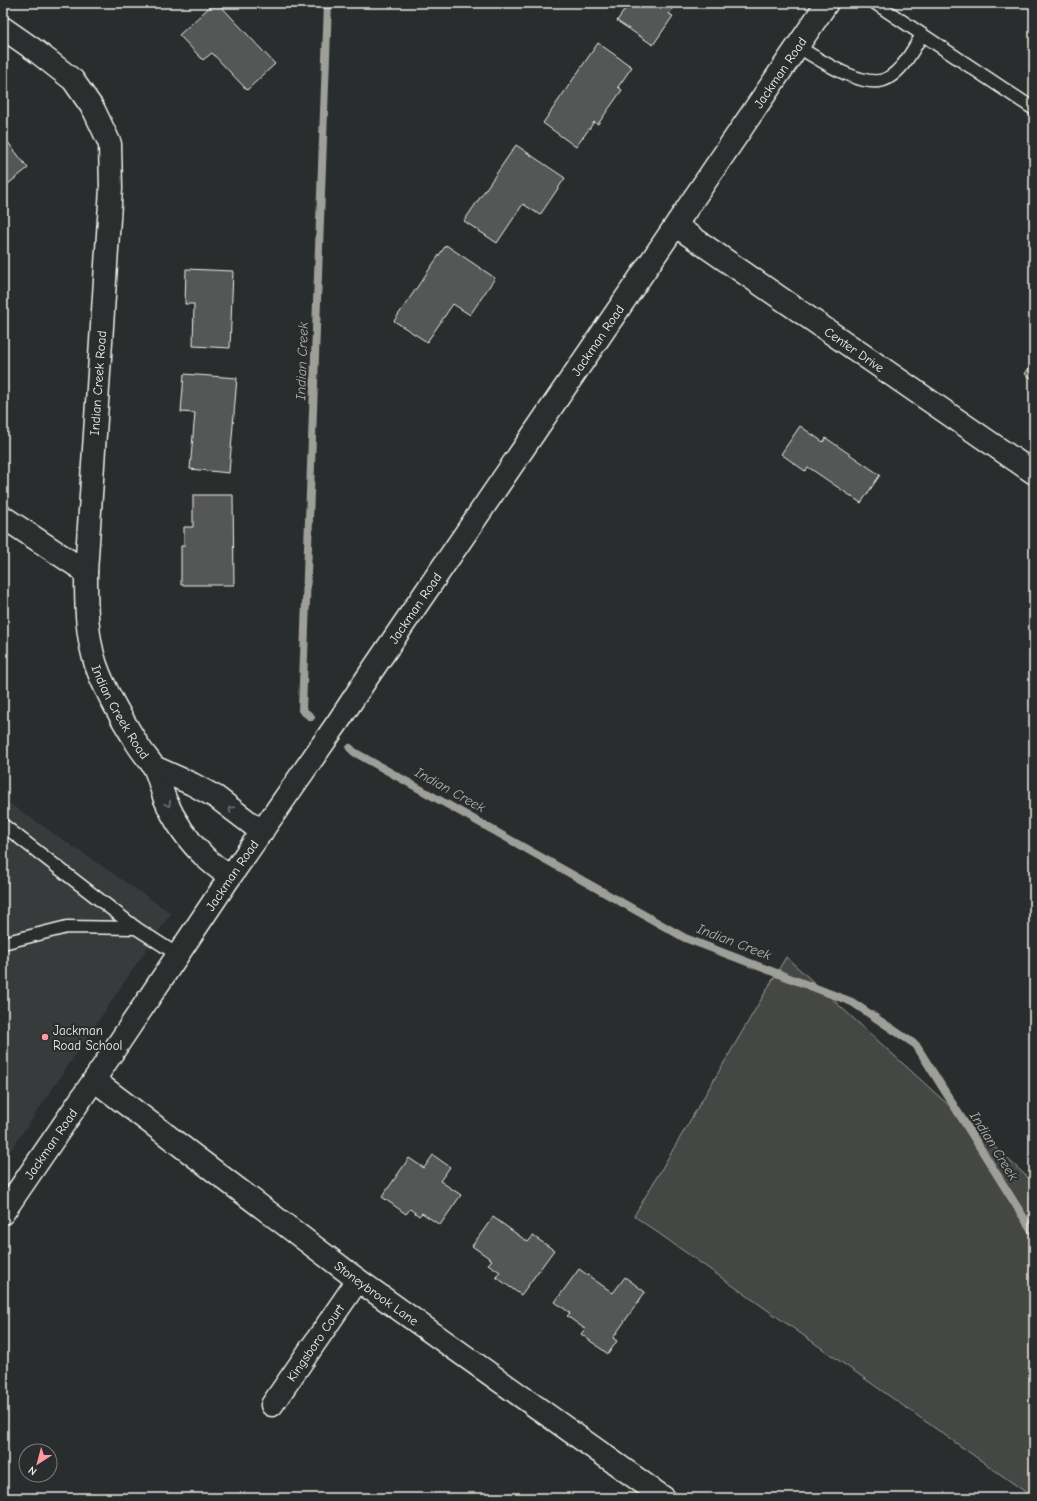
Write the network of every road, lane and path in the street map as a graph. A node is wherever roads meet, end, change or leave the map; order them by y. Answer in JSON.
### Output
{"nodes":[{"id":1,"x":827,"y":3,"type":"edge"},
{"id":2,"x":875,"y":3,"type":"edge"},
{"id":3,"x":3,"y":28,"type":"edge"},
{"id":4,"x":922,"y":34,"type":"junction"},
{"id":5,"x":798,"y":46,"type":"junction"},
{"id":6,"x":1034,"y":108,"type":"edge"},
{"id":7,"x":676,"y":226,"type":"junction"},
{"id":8,"x":1034,"y":473,"type":"edge"},
{"id":9,"x":3,"y":517,"type":"edge"},
{"id":10,"x":86,"y":572,"type":"junction"},
{"id":11,"x":154,"y":768,"type":"junction"},
{"id":12,"x":3,"y":825,"type":"edge"},
{"id":13,"x":262,"y":832,"type":"junction"},
{"id":14,"x":230,"y":877,"type":"junction"},
{"id":15,"x":136,"y":928,"type":"junction"},
{"id":16,"x":3,"y":943,"type":"edge"},
{"id":17,"x":178,"y":955,"type":"junction"},
{"id":18,"x":94,"y":1080,"type":"junction"},
{"id":19,"x":3,"y":1213,"type":"edge"},
{"id":20,"x":358,"y":1280,"type":"junction"},
{"id":21,"x":272,"y":1405,"type":"dead end"},
{"id":22,"x":664,"y":1498,"type":"edge"}],
"edges":[{"from":1,"to":5,"type":"street","name":"Jackman Road"},
{"from":2,"to":4,"type":"lane"},
{"from":3,"to":10,"type":"street","name":"Indian Creek Road"},
{"from":4,"to":5,"type":"lane"},
{"from":4,"to":6,"type":"lane"},
{"from":5,"to":7,"type":"street","name":"Jackman Road"},
{"from":7,"to":8,"type":"street","name":"Center Drive"},
{"from":7,"to":13,"type":"street","name":"Jackman Road"},
{"from":9,"to":10,"type":"street"},
{"from":10,"to":11,"type":"street","name":"Indian Creek Road"},
{"from":13,"to":11,"type":"street","name":"Indian Creek Road","one_way":true},
{"from":11,"to":14,"type":"street","name":"Indian Creek Road","one_way":true},
{"from":12,"to":15,"type":"lane"},
{"from":13,"to":14,"type":"street","name":"Jackman Road"},
{"from":14,"to":17,"type":"street","name":"Jackman Road"},
{"from":15,"to":16,"type":"lane"},
{"from":15,"to":17,"type":"lane"},
{"from":17,"to":18,"type":"street","name":"Jackman Road"},
{"from":18,"to":19,"type":"street","name":"Jackman Road"},
{"from":18,"to":20,"type":"street","name":"Stoneybrook Lane"},
{"from":20,"to":21,"type":"street","name":"Kingsboro Court"},
{"from":20,"to":22,"type":"street","name":"Stoneybrook Lane"}]}
